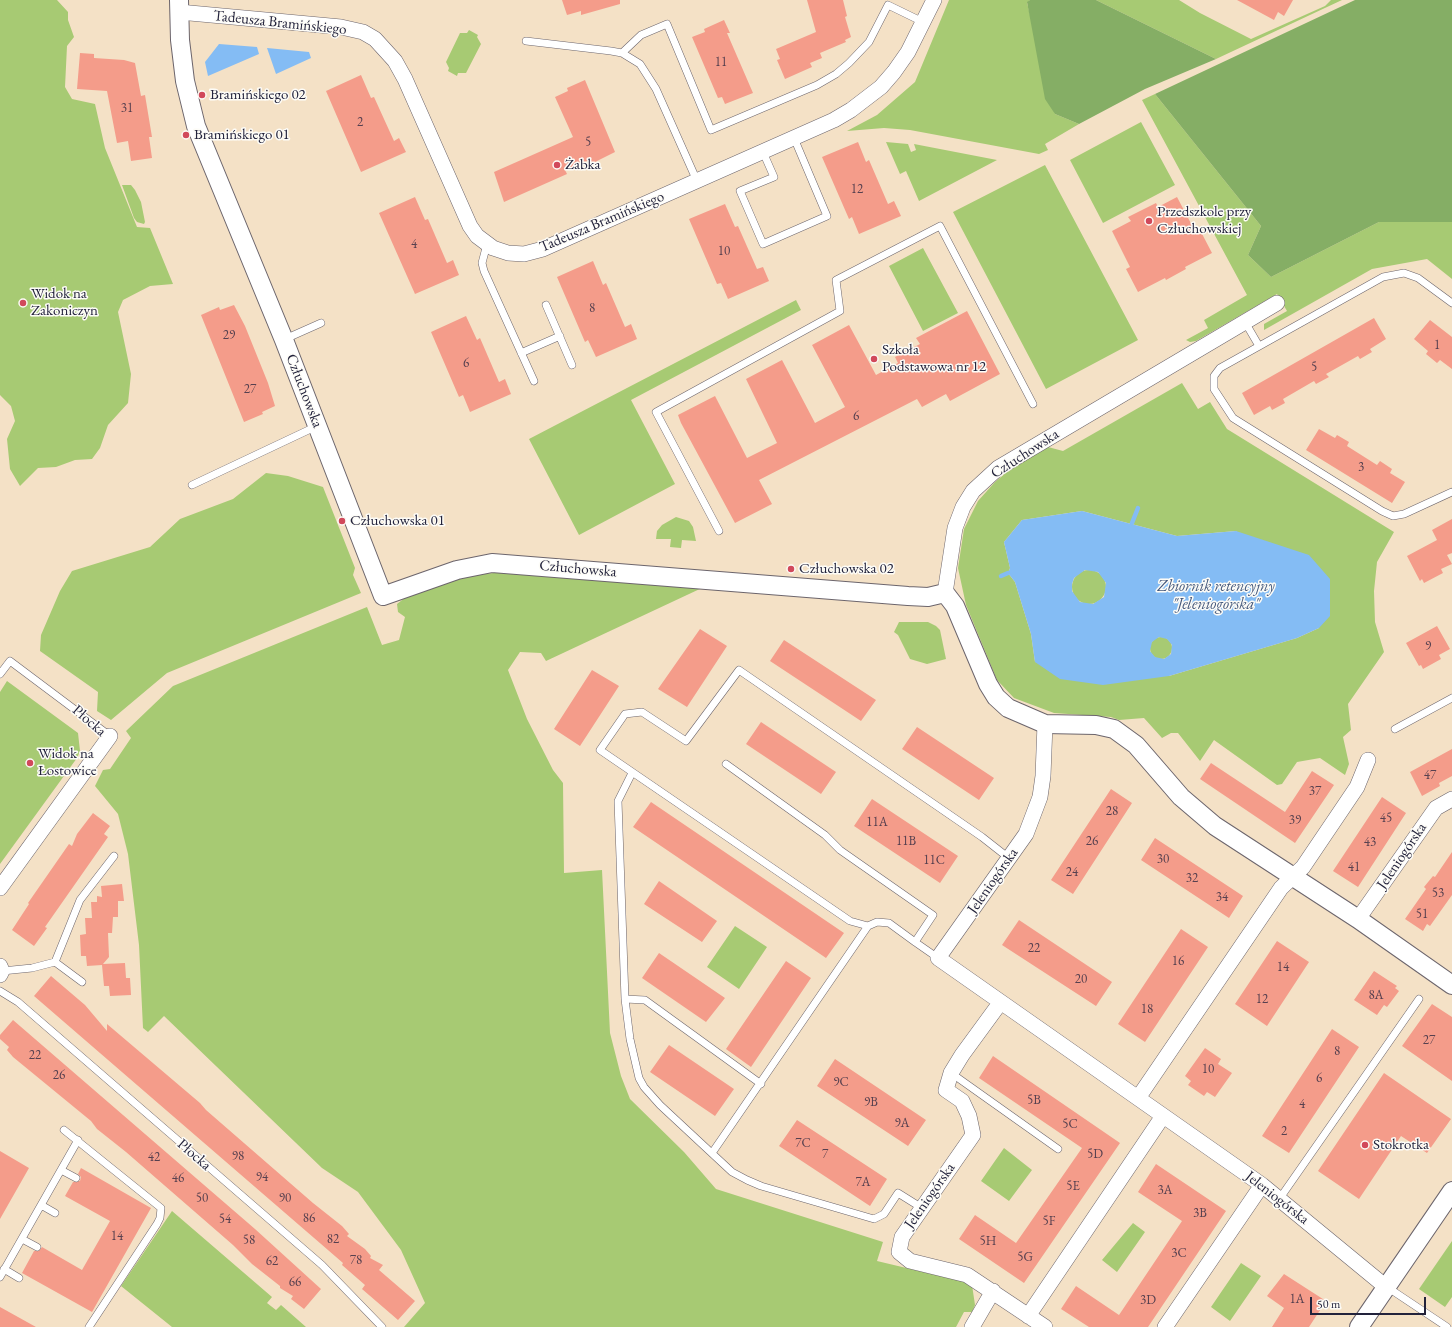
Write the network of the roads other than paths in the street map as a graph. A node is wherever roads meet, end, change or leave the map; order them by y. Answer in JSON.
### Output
{"nodes":[{"id":1,"x":934,"y":0,"type":"edge"},
{"id":2,"x":179,"y":6,"type":"edge"},
{"id":3,"x":924,"y":22,"type":"junction"},
{"id":4,"x":526,"y":41,"type":"dead end"},
{"id":5,"x":622,"y":53,"type":"junction"},
{"id":6,"x":794,"y":138,"type":"junction"},
{"id":7,"x":763,"y":152,"type":"junction"},
{"id":8,"x":697,"y":180,"type":"junction"},
{"id":9,"x":487,"y":244,"type":"junction"},
{"id":10,"x":1277,"y":303,"type":"dead end"},
{"id":11,"x":1452,"y":303,"type":"edge"},
{"id":12,"x":546,"y":305,"type":"dead end"},
{"id":13,"x":1245,"y":322,"type":"junction"},
{"id":14,"x":321,"y":323,"type":"dead end"},
{"id":15,"x":560,"y":336,"type":"junction"},
{"id":16,"x":284,"y":340,"type":"junction"},
{"id":17,"x":1259,"y":346,"type":"junction"},
{"id":18,"x":521,"y":353,"type":"junction"},
{"id":19,"x":572,"y":365,"type":"dead end"},
{"id":20,"x":534,"y":381,"type":"dead end"},
{"id":21,"x":1033,"y":404,"type":"dead end"},
{"id":22,"x":317,"y":426,"type":"junction"},
{"id":23,"x":192,"y":485,"type":"dead end"},
{"id":24,"x":1452,"y":492,"type":"edge"},
{"id":25,"x":719,"y":531,"type":"dead end"},
{"id":26,"x":945,"y":593,"type":"junction"},
{"id":27,"x":0,"y":674,"type":"edge"},
{"id":28,"x":1452,"y":698,"type":"edge"},
{"id":29,"x":1045,"y":724,"type":"junction"},
{"id":30,"x":1395,"y":730,"type":"dead end"},
{"id":31,"x":110,"y":736,"type":"joint"},
{"id":32,"x":1368,"y":760,"type":"dead end"},
{"id":33,"x":726,"y":764,"type":"dead end"},
{"id":34,"x":632,"y":773,"type":"junction"},
{"id":35,"x":1452,"y":799,"type":"edge"},
{"id":36,"x":114,"y":856,"type":"dead end"},
{"id":37,"x":1010,"y":859,"type":"junction"},
{"id":38,"x":1294,"y":877,"type":"junction"},
{"id":39,"x":0,"y":888,"type":"edge"},
{"id":40,"x":1358,"y":919,"type":"junction"},
{"id":41,"x":868,"y":926,"type":"junction"},
{"id":42,"x":915,"y":942,"type":"junction"},
{"id":43,"x":938,"y":958,"type":"junction"},
{"id":44,"x":54,"y":962,"type":"junction"},
{"id":45,"x":1,"y":971,"type":"edge"},
{"id":46,"x":82,"y":982,"type":"dead end"},
{"id":47,"x":1452,"y":985,"type":"edge"},
{"id":48,"x":0,"y":991,"type":"edge"},
{"id":49,"x":625,"y":999,"type":"junction"},
{"id":50,"x":1419,"y":999,"type":"dead end"},
{"id":51,"x":1000,"y":1002,"type":"junction"},
{"id":52,"x":951,"y":1073,"type":"junction"},
{"id":53,"x":761,"y":1084,"type":"junction"},
{"id":54,"x":1138,"y":1098,"type":"junction"},
{"id":55,"x":1163,"y":1116,"type":"junction"},
{"id":56,"x":64,"y":1130,"type":"dead end"},
{"id":57,"x":78,"y":1140,"type":"junction"},
{"id":58,"x":1058,"y":1149,"type":"dead end"},
{"id":59,"x":712,"y":1153,"type":"junction"},
{"id":60,"x":61,"y":1170,"type":"junction"},
{"id":61,"x":76,"y":1178,"type":"dead end"},
{"id":62,"x":1262,"y":1185,"type":"junction"},
{"id":63,"x":1452,"y":1191,"type":"edge"},
{"id":64,"x":1280,"y":1198,"type":"junction"},
{"id":65,"x":41,"y":1205,"type":"junction"},
{"id":66,"x":922,"y":1208,"type":"junction"},
{"id":67,"x":55,"y":1213,"type":"dead end"},
{"id":68,"x":22,"y":1239,"type":"junction"},
{"id":69,"x":37,"y":1247,"type":"dead end"},
{"id":70,"x":4,"y":1269,"type":"junction"},
{"id":71,"x":0,"y":1277,"type":"edge"},
{"id":72,"x":19,"y":1278,"type":"dead end"},
{"id":73,"x":1386,"y":1287,"type":"junction"},
{"id":74,"x":993,"y":1291,"type":"junction"},
{"id":75,"x":1028,"y":1316,"type":"junction"},
{"id":76,"x":88,"y":1327,"type":"edge"},
{"id":77,"x":382,"y":1327,"type":"edge"},
{"id":78,"x":972,"y":1327,"type":"edge"},
{"id":79,"x":1045,"y":1327,"type":"edge"},
{"id":80,"x":1165,"y":1327,"type":"edge"},
{"id":81,"x":1359,"y":1327,"type":"edge"},
{"id":82,"x":1447,"y":1327,"type":"edge"}],
"edges":[{"from":1,"to":3,"type":"street","name":"Tadeusza Bramińskiego"},
{"from":2,"to":9,"type":"street","name":"Tadeusza Bramińskiego"},
{"from":2,"to":16,"type":"street","name":"Człuchowska"},
{"from":3,"to":5,"type":"lane"},
{"from":3,"to":6,"type":"street","name":"Tadeusza Bramińskiego"},
{"from":4,"to":5,"type":"lane"},
{"from":5,"to":8,"type":"lane"},
{"from":6,"to":7,"type":"street","name":"Tadeusza Bramińskiego"},
{"from":6,"to":7,"type":"lane"},
{"from":7,"to":8,"type":"street","name":"Tadeusza Bramińskiego"},
{"from":8,"to":9,"type":"street","name":"Tadeusza Bramińskiego"},
{"from":9,"to":18,"type":"lane"},
{"from":10,"to":13,"type":"street","name":"Człuchowska"},
{"from":11,"to":17,"type":"lane"},
{"from":12,"to":15,"type":"lane"},
{"from":13,"to":17,"type":"lane"},
{"from":13,"to":26,"type":"street","name":"Człuchowska"},
{"from":14,"to":16,"type":"lane"},
{"from":15,"to":18,"type":"lane"},
{"from":15,"to":19,"type":"lane"},
{"from":16,"to":22,"type":"street","name":"Człuchowska"},
{"from":17,"to":24,"type":"lane"},
{"from":18,"to":20,"type":"lane"},
{"from":21,"to":25,"type":"lane"},
{"from":22,"to":23,"type":"lane"},
{"from":22,"to":26,"type":"street","name":"Człuchowska"},
{"from":26,"to":29,"type":"street"},
{"from":27,"to":31,"type":"lane","name":"Płocka"},
{"from":28,"to":30,"type":"lane"},
{"from":29,"to":37,"type":"street","name":"Jeleniogórska"},
{"from":29,"to":38,"type":"street"},
{"from":31,"to":39,"type":"street","name":"Płocka"},
{"from":32,"to":38,"type":"street"},
{"from":33,"to":42,"type":"lane"},
{"from":34,"to":37,"type":"lane"},
{"from":34,"to":41,"type":"lane"},
{"from":34,"to":49,"type":"lane"},
{"from":35,"to":40,"type":"street","name":"Jeleniogórska"},
{"from":36,"to":44,"type":"lane"},
{"from":37,"to":43,"type":"street","name":"Jeleniogórska"},
{"from":38,"to":40,"type":"street"},
{"from":38,"to":54,"type":"street"},
{"from":40,"to":47,"type":"street"},
{"from":41,"to":42,"type":"lane"},
{"from":41,"to":53,"type":"lane"},
{"from":42,"to":43,"type":"lane"},
{"from":43,"to":51,"type":"street","name":"Jeleniogórska"},
{"from":44,"to":45,"type":"lane"},
{"from":44,"to":46,"type":"lane"},
{"from":48,"to":77,"type":"lane","name":"Płocka"},
{"from":49,"to":53,"type":"lane"},
{"from":49,"to":59,"type":"lane"},
{"from":50,"to":64,"type":"lane"},
{"from":51,"to":52,"type":"street","name":"Jeleniogórska"},
{"from":51,"to":54,"type":"street","name":"Jeleniogórska"},
{"from":52,"to":58,"type":"lane"},
{"from":52,"to":66,"type":"street","name":"Jeleniogórska"},
{"from":53,"to":59,"type":"lane"},
{"from":54,"to":55,"type":"street","name":"Jeleniogórska"},
{"from":55,"to":62,"type":"street","name":"Jeleniogórska"},
{"from":55,"to":75,"type":"street"},
{"from":56,"to":57,"type":"lane"},
{"from":57,"to":60,"type":"lane"},
{"from":57,"to":76,"type":"lane"},
{"from":59,"to":66,"type":"lane"},
{"from":60,"to":61,"type":"lane"},
{"from":60,"to":65,"type":"lane"},
{"from":62,"to":64,"type":"street","name":"Jeleniogórska"},
{"from":62,"to":80,"type":"street"},
{"from":63,"to":73,"type":"street"},
{"from":64,"to":73,"type":"street","name":"Jeleniogórska"},
{"from":65,"to":67,"type":"lane"},
{"from":65,"to":68,"type":"lane"},
{"from":66,"to":74,"type":"street","name":"Jeleniogórska"},
{"from":68,"to":69,"type":"lane"},
{"from":68,"to":70,"type":"lane"},
{"from":70,"to":71,"type":"lane"},
{"from":70,"to":72,"type":"lane"},
{"from":73,"to":81,"type":"street"},
{"from":73,"to":82,"type":"lane"},
{"from":74,"to":75,"type":"street"},
{"from":74,"to":78,"type":"street"},
{"from":75,"to":79,"type":"street"}]}
